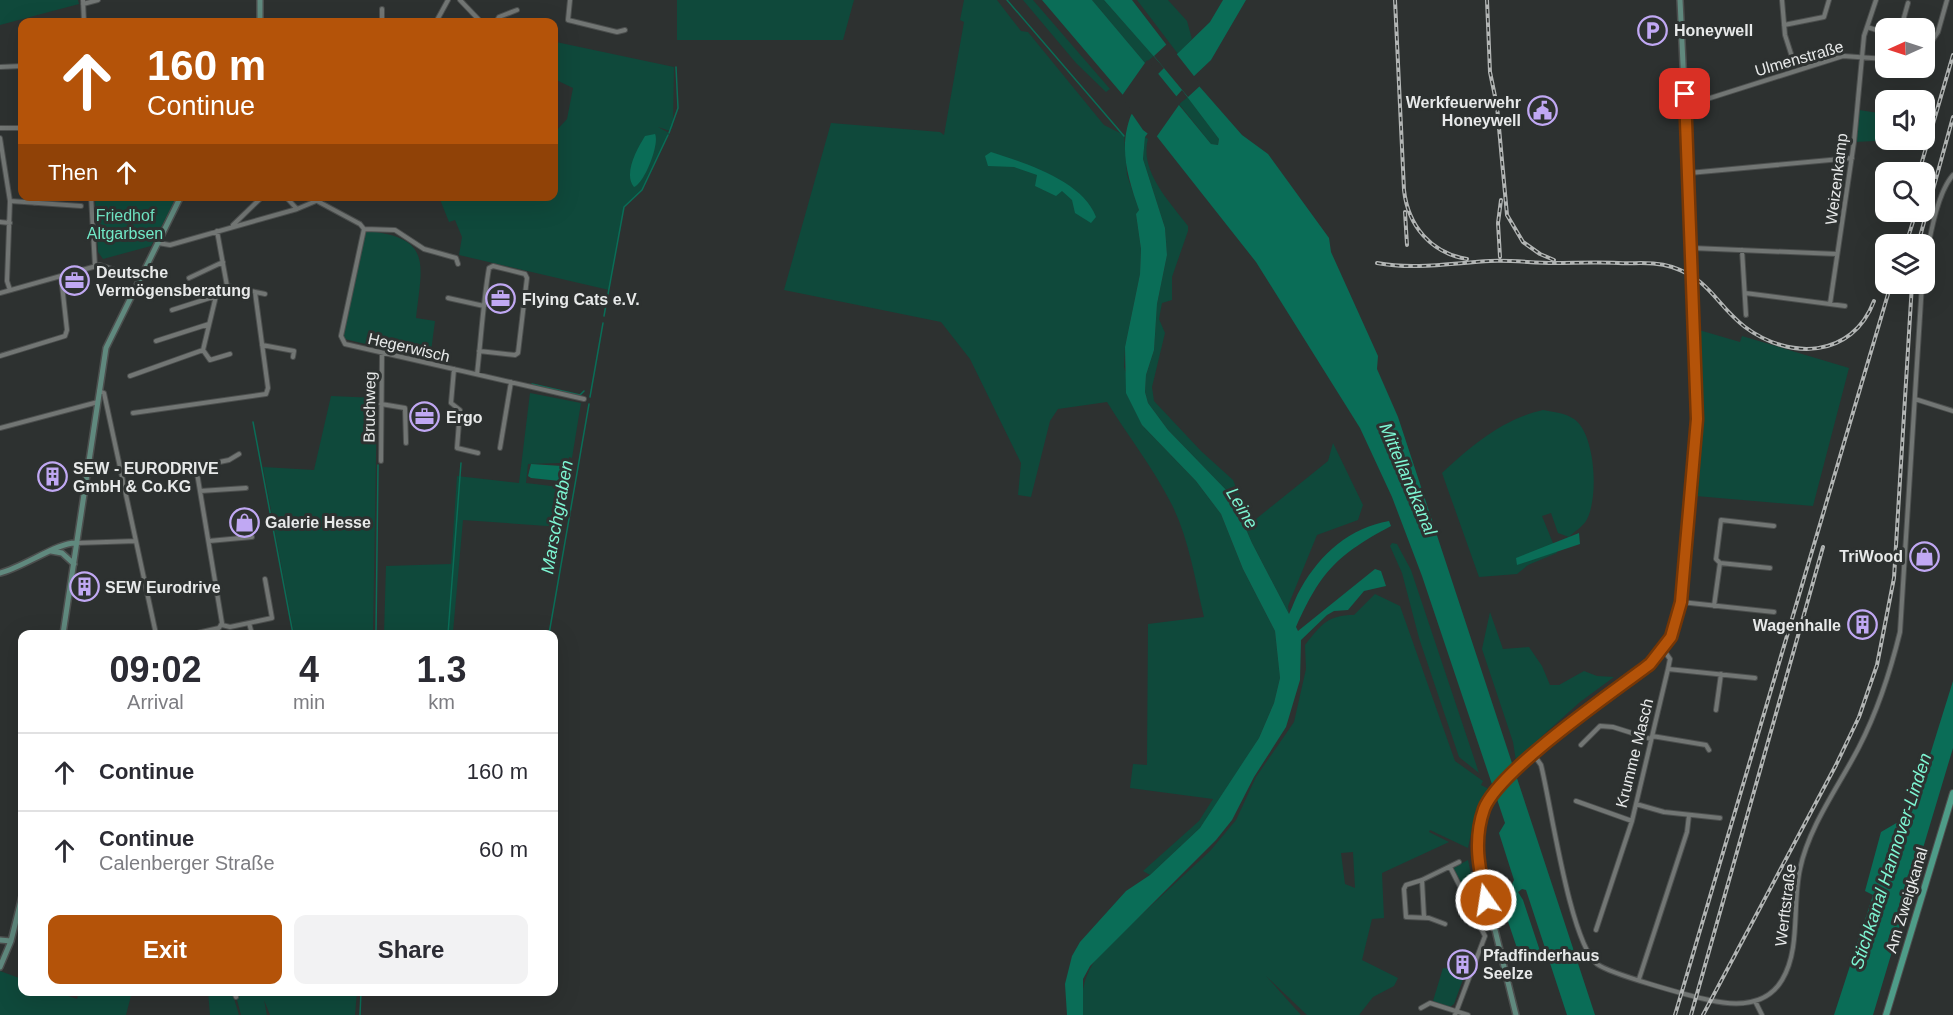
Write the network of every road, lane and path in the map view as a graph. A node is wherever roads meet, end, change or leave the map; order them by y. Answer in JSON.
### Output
{"nodes":[{"id":1,"x":98,"y":0,"type":"edge"},
{"id":2,"x":260,"y":0,"type":"edge"},
{"id":3,"x":448,"y":0,"type":"edge"},
{"id":4,"x":459,"y":0,"type":"edge"},
{"id":5,"x":570,"y":0,"type":"edge"},
{"id":6,"x":1680,"y":0,"type":"edge"},
{"id":7,"x":1782,"y":0,"type":"edge"},
{"id":8,"x":1830,"y":0,"type":"edge"},
{"id":9,"x":1875,"y":0,"type":"edge"},
{"id":10,"x":1947,"y":0,"type":"edge"},
{"id":11,"x":83,"y":2,"type":"edge"},
{"id":12,"x":1908,"y":3,"type":"dead end"},
{"id":13,"x":382,"y":9,"type":"dead end"},
{"id":14,"x":517,"y":10,"type":"dead end"},
{"id":15,"x":84,"y":18,"type":"edge"},
{"id":16,"x":260,"y":18,"type":"edge"},
{"id":17,"x":382,"y":18,"type":"edge"},
{"id":18,"x":438,"y":18,"type":"edge"},
{"id":19,"x":477,"y":18,"type":"edge"},
{"id":20,"x":499,"y":18,"type":"edge"},
{"id":21,"x":1903,"y":18,"type":"edge"},
{"id":22,"x":1784,"y":25,"type":"junction"},
{"id":23,"x":1867,"y":27,"type":"junction"},
{"id":24,"x":625,"y":30,"type":"dead end"},
{"id":25,"x":1875,"y":30,"type":"edge"},
{"id":26,"x":1935,"y":36,"type":"edge"},
{"id":27,"x":1864,"y":56,"type":"junction"},
{"id":28,"x":1875,"y":58,"type":"edge"},
{"id":29,"x":1794,"y":63,"type":"dead end"},
{"id":30,"x":18,"y":66,"type":"edge"},
{"id":31,"x":0,"y":67,"type":"edge"},
{"id":32,"x":1685,"y":106,"type":"junction"},
{"id":33,"x":0,"y":128,"type":"edge"},
{"id":34,"x":18,"y":128,"type":"edge"},
{"id":35,"x":0,"y":138,"type":"edge"},
{"id":36,"x":1852,"y":158,"type":"junction"},
{"id":37,"x":1689,"y":173,"type":"junction"},
{"id":38,"x":1953,"y":175,"type":"edge"},
{"id":39,"x":10,"y":201,"type":"junction"},
{"id":40,"x":91,"y":201,"type":"edge"},
{"id":41,"x":179,"y":201,"type":"edge"},
{"id":42,"x":258,"y":201,"type":"edge"},
{"id":43,"x":290,"y":201,"type":"edge"},
{"id":44,"x":319,"y":202,"type":"joint"},
{"id":45,"x":34,"y":203,"type":"joint"},
{"id":46,"x":81,"y":206,"type":"dead end"},
{"id":47,"x":297,"y":208,"type":"junction"},
{"id":48,"x":0,"y":222,"type":"edge"},
{"id":49,"x":10,"y":223,"type":"junction"},
{"id":50,"x":231,"y":227,"type":"junction"},
{"id":51,"x":364,"y":229,"type":"junction"},
{"id":52,"x":217,"y":231,"type":"junction"},
{"id":53,"x":1932,"y":234,"type":"edge"},
{"id":54,"x":158,"y":243,"type":"junction"},
{"id":55,"x":1691,"y":248,"type":"junction"},
{"id":56,"x":1742,"y":250,"type":"junction"},
{"id":57,"x":1837,"y":254,"type":"junction"},
{"id":58,"x":223,"y":262,"type":"junction"},
{"id":59,"x":458,"y":264,"type":"dead end"},
{"id":60,"x":95,"y":266,"type":"junction"},
{"id":61,"x":61,"y":276,"type":"junction"},
{"id":62,"x":140,"y":278,"type":"junction"},
{"id":63,"x":189,"y":278,"type":"dead end"},
{"id":64,"x":227,"y":286,"type":"junction"},
{"id":65,"x":10,"y":290,"type":"junction"},
{"id":66,"x":255,"y":292,"type":"junction"},
{"id":67,"x":0,"y":293,"type":"edge"},
{"id":68,"x":1744,"y":293,"type":"junction"},
{"id":69,"x":265,"y":294,"type":"dead end"},
{"id":70,"x":1921,"y":294,"type":"edge"},
{"id":71,"x":216,"y":296,"type":"junction"},
{"id":72,"x":448,"y":298,"type":"dead end"},
{"id":73,"x":1830,"y":304,"type":"junction"},
{"id":74,"x":484,"y":306,"type":"junction"},
{"id":75,"x":1845,"y":306,"type":"dead end"},
{"id":76,"x":172,"y":310,"type":"dead end"},
{"id":77,"x":1746,"y":315,"type":"dead end"},
{"id":78,"x":209,"y":324,"type":"junction"},
{"id":79,"x":156,"y":341,"type":"dead end"},
{"id":80,"x":262,"y":345,"type":"junction"},
{"id":81,"x":204,"y":350,"type":"junction"},
{"id":82,"x":479,"y":351,"type":"junction"},
{"id":83,"x":382,"y":353,"type":"junction"},
{"id":84,"x":230,"y":354,"type":"dead end"},
{"id":85,"x":0,"y":356,"type":"edge"},
{"id":86,"x":293,"y":357,"type":"dead end"},
{"id":87,"x":454,"y":369,"type":"junction"},
{"id":88,"x":477,"y":374,"type":"junction"},
{"id":89,"x":130,"y":376,"type":"dead end"},
{"id":90,"x":511,"y":382,"type":"junction"},
{"id":91,"x":99,"y":390,"type":"junction"},
{"id":92,"x":584,"y":399,"type":"dead end"},
{"id":93,"x":1915,"y":399,"type":"junction"},
{"id":94,"x":98,"y":402,"type":"junction"},
{"id":95,"x":381,"y":404,"type":"junction"},
{"id":96,"x":1953,"y":411,"type":"edge"},
{"id":97,"x":133,"y":413,"type":"dead end"},
{"id":98,"x":0,"y":428,"type":"edge"},
{"id":99,"x":406,"y":443,"type":"dead end"},
{"id":100,"x":500,"y":448,"type":"dead end"},
{"id":101,"x":478,"y":453,"type":"dead end"},
{"id":102,"x":239,"y":454,"type":"dead end"},
{"id":103,"x":381,"y":461,"type":"dead end"},
{"id":104,"x":246,"y":488,"type":"dead end"},
{"id":105,"x":200,"y":491,"type":"junction"},
{"id":106,"x":1774,"y":526,"type":"dead end"},
{"id":107,"x":252,"y":537,"type":"dead end"},
{"id":108,"x":136,"y":541,"type":"junction"},
{"id":109,"x":209,"y":542,"type":"junction"},
{"id":110,"x":77,"y":543,"type":"junction"},
{"id":111,"x":51,"y":551,"type":"junction"},
{"id":112,"x":1720,"y":563,"type":"junction"},
{"id":113,"x":74,"y":564,"type":"junction"},
{"id":114,"x":1770,"y":568,"type":"dead end"},
{"id":115,"x":0,"y":573,"type":"edge"},
{"id":116,"x":265,"y":579,"type":"dead end"},
{"id":117,"x":1681,"y":602,"type":"junction"},
{"id":118,"x":1714,"y":606,"type":"junction"},
{"id":119,"x":1774,"y":612,"type":"dead end"},
{"id":120,"x":249,"y":623,"type":"junction"},
{"id":121,"x":222,"y":625,"type":"junction"},
{"id":122,"x":64,"y":630,"type":"edge"},
{"id":123,"x":155,"y":630,"type":"edge"},
{"id":124,"x":206,"y":630,"type":"edge"},
{"id":125,"x":251,"y":630,"type":"edge"},
{"id":126,"x":1663,"y":649,"type":"junction"},
{"id":127,"x":1668,"y":669,"type":"junction"},
{"id":128,"x":1721,"y":674,"type":"junction"},
{"id":129,"x":1755,"y":678,"type":"dead end"},
{"id":130,"x":1716,"y":710,"type":"dead end"},
{"id":131,"x":1652,"y":737,"type":"junction"},
{"id":132,"x":1581,"y":745,"type":"dead end"},
{"id":133,"x":1709,"y":750,"type":"dead end"},
{"id":134,"x":1534,"y":755,"type":"junction"},
{"id":135,"x":1953,"y":793,"type":"edge"},
{"id":136,"x":1576,"y":801,"type":"dead end"},
{"id":137,"x":1636,"y":804,"type":"junction"},
{"id":138,"x":1689,"y":815,"type":"junction"},
{"id":139,"x":1720,"y":818,"type":"dead end"},
{"id":140,"x":1632,"y":821,"type":"junction"},
{"id":141,"x":1459,"y":862,"type":"dead end"},
{"id":142,"x":1450,"y":867,"type":"junction"},
{"id":143,"x":1422,"y":880,"type":"junction"},
{"id":144,"x":1424,"y":917,"type":"junction"},
{"id":145,"x":1445,"y":924,"type":"dead end"},
{"id":146,"x":18,"y":927,"type":"edge"},
{"id":147,"x":1596,"y":930,"type":"dead end"},
{"id":148,"x":0,"y":940,"type":"edge"},
{"id":149,"x":11,"y":941,"type":"junction"},
{"id":150,"x":1,"y":964,"type":"edge"},
{"id":151,"x":1640,"y":979,"type":"junction"},
{"id":152,"x":1755,"y":1001,"type":"junction"},
{"id":153,"x":1421,"y":1008,"type":"dead end"},
{"id":154,"x":1455,"y":1013,"type":"edge"},
{"id":155,"x":1468,"y":1015,"type":"edge"},
{"id":156,"x":1516,"y":1015,"type":"edge"},
{"id":157,"x":1762,"y":1015,"type":"edge"},
{"id":158,"x":1886,"y":1015,"type":"edge"}],
"edges":[{"from":1,"to":11,"type":"street"},
{"from":2,"to":16,"type":"street"},
{"from":3,"to":18,"type":"street"},
{"from":4,"to":19,"type":"street"},
{"from":5,"to":24,"type":"street"},
{"from":6,"to":32,"type":"street"},
{"from":7,"to":22,"type":"street"},
{"from":8,"to":22,"type":"street"},
{"from":9,"to":23,"type":"street","name":"Ulmenstraße"},
{"from":10,"to":26,"type":"street"},
{"from":11,"to":15,"type":"street"},
{"from":12,"to":21,"type":"street"},
{"from":13,"to":17,"type":"street"},
{"from":14,"to":20,"type":"street"},
{"from":22,"to":29,"type":"street"},
{"from":23,"to":25,"type":"street"},
{"from":23,"to":27,"type":"street","name":"Ulmenstraße"},
{"from":27,"to":28,"type":"street"},
{"from":27,"to":32,"type":"street","name":"Ulmenstraße"},
{"from":27,"to":36,"type":"street","name":"Weizenkamp"},
{"from":30,"to":31,"type":"street"},
{"from":32,"to":37,"type":"street"},
{"from":33,"to":34,"type":"street"},
{"from":35,"to":39,"type":"street"},
{"from":36,"to":37,"type":"street"},
{"from":36,"to":57,"type":"street","name":"Weizenkamp"},
{"from":37,"to":55,"type":"street"},
{"from":38,"to":53,"type":"street"},
{"from":39,"to":45,"type":"street"},
{"from":39,"to":49,"type":"street"},
{"from":40,"to":60,"type":"street"},
{"from":41,"to":54,"type":"street"},
{"from":42,"to":50,"type":"street"},
{"from":43,"to":47,"type":"street"},
{"from":44,"to":47,"type":"street"},
{"from":44,"to":51,"type":"street"},
{"from":45,"to":46,"type":"street"},
{"from":47,"to":50,"type":"street"},
{"from":48,"to":49,"type":"street"},
{"from":49,"to":65,"type":"street"},
{"from":50,"to":52,"type":"street"},
{"from":51,"to":59,"type":"street"},
{"from":51,"to":83,"type":"street","name":"Hegerwisch"},
{"from":52,"to":54,"type":"street"},
{"from":52,"to":58,"type":"street"},
{"from":54,"to":62,"type":"street"},
{"from":55,"to":56,"type":"street"},
{"from":55,"to":117,"type":"street"},
{"from":56,"to":57,"type":"street"},
{"from":56,"to":68,"type":"street"},
{"from":57,"to":73,"type":"street","name":"Weizenkamp"},
{"from":58,"to":63,"type":"street"},
{"from":58,"to":64,"type":"street"},
{"from":60,"to":61,"type":"street"},
{"from":60,"to":62,"type":"street"},
{"from":61,"to":65,"type":"street"},
{"from":61,"to":85,"type":"street"},
{"from":62,"to":91,"type":"street"},
{"from":64,"to":66,"type":"street"},
{"from":64,"to":71,"type":"street"},
{"from":65,"to":67,"type":"street"},
{"from":66,"to":69,"type":"street"},
{"from":66,"to":80,"type":"street"},
{"from":68,"to":73,"type":"street"},
{"from":68,"to":77,"type":"street"},
{"from":70,"to":93,"type":"street","name":"Werftstraße"},
{"from":71,"to":76,"type":"street"},
{"from":71,"to":78,"type":"street"},
{"from":72,"to":74,"type":"street"},
{"from":73,"to":75,"type":"street"},
{"from":74,"to":82,"type":"street"},
{"from":74,"to":82,"type":"street"},
{"from":78,"to":79,"type":"street"},
{"from":78,"to":81,"type":"street"},
{"from":80,"to":86,"type":"street"},
{"from":80,"to":97,"type":"street"},
{"from":81,"to":84,"type":"street"},
{"from":81,"to":89,"type":"street"},
{"from":82,"to":88,"type":"street"},
{"from":83,"to":87,"type":"street","name":"Hegerwisch"},
{"from":83,"to":95,"type":"street","name":"Bruchweg"},
{"from":87,"to":88,"type":"street","name":"Hegerwisch"},
{"from":87,"to":101,"type":"street"},
{"from":88,"to":90,"type":"street","name":"Hegerwisch"},
{"from":90,"to":92,"type":"street","name":"Hegerwisch"},
{"from":90,"to":100,"type":"street"},
{"from":91,"to":94,"type":"street"},
{"from":91,"to":108,"type":"street"},
{"from":93,"to":96,"type":"street"},
{"from":93,"to":152,"type":"street","name":"Werftstraße"},
{"from":94,"to":98,"type":"street"},
{"from":94,"to":110,"type":"street"},
{"from":95,"to":99,"type":"street"},
{"from":95,"to":103,"type":"street","name":"Bruchweg"},
{"from":102,"to":105,"type":"street"},
{"from":104,"to":105,"type":"street"},
{"from":105,"to":109,"type":"street"},
{"from":106,"to":112,"type":"street"},
{"from":107,"to":109,"type":"street"},
{"from":108,"to":110,"type":"street"},
{"from":108,"to":123,"type":"street"},
{"from":109,"to":121,"type":"street"},
{"from":110,"to":111,"type":"street"},
{"from":110,"to":113,"type":"street"},
{"from":111,"to":113,"type":"street"},
{"from":111,"to":115,"type":"street"},
{"from":112,"to":114,"type":"street"},
{"from":112,"to":118,"type":"street"},
{"from":113,"to":122,"type":"street"},
{"from":116,"to":120,"type":"street"},
{"from":117,"to":118,"type":"street"},
{"from":117,"to":126,"type":"street"},
{"from":118,"to":119,"type":"street"},
{"from":120,"to":121,"type":"street"},
{"from":120,"to":125,"type":"street"},
{"from":121,"to":124,"type":"street"},
{"from":126,"to":127,"type":"street","name":"Krumme Masch"},
{"from":126,"to":134,"type":"street"},
{"from":127,"to":128,"type":"street"},
{"from":127,"to":131,"type":"street","name":"Krumme Masch"},
{"from":128,"to":129,"type":"street"},
{"from":128,"to":130,"type":"street"},
{"from":131,"to":132,"type":"street"},
{"from":131,"to":133,"type":"street"},
{"from":131,"to":137,"type":"street","name":"Krumme Masch"},
{"from":134,"to":151,"type":"street"},
{"from":134,"to":156,"type":"street"},
{"from":135,"to":158,"type":"main road","name":"Am Zweigkanal"},
{"from":136,"to":140,"type":"street"},
{"from":137,"to":138,"type":"street"},
{"from":137,"to":140,"type":"street","name":"Krumme Masch"},
{"from":138,"to":139,"type":"street"},
{"from":138,"to":151,"type":"street"},
{"from":140,"to":147,"type":"street","name":"Krumme Masch"},
{"from":141,"to":142,"type":"street"},
{"from":142,"to":143,"type":"street"},
{"from":142,"to":154,"type":"street"},
{"from":143,"to":144,"type":"street"},
{"from":143,"to":144,"type":"street"},
{"from":144,"to":145,"type":"street"},
{"from":146,"to":149,"type":"street"},
{"from":148,"to":149,"type":"street"},
{"from":149,"to":150,"type":"street"},
{"from":151,"to":152,"type":"street"},
{"from":152,"to":157,"type":"street"},
{"from":153,"to":154,"type":"street"},
{"from":154,"to":155,"type":"street"}]}
